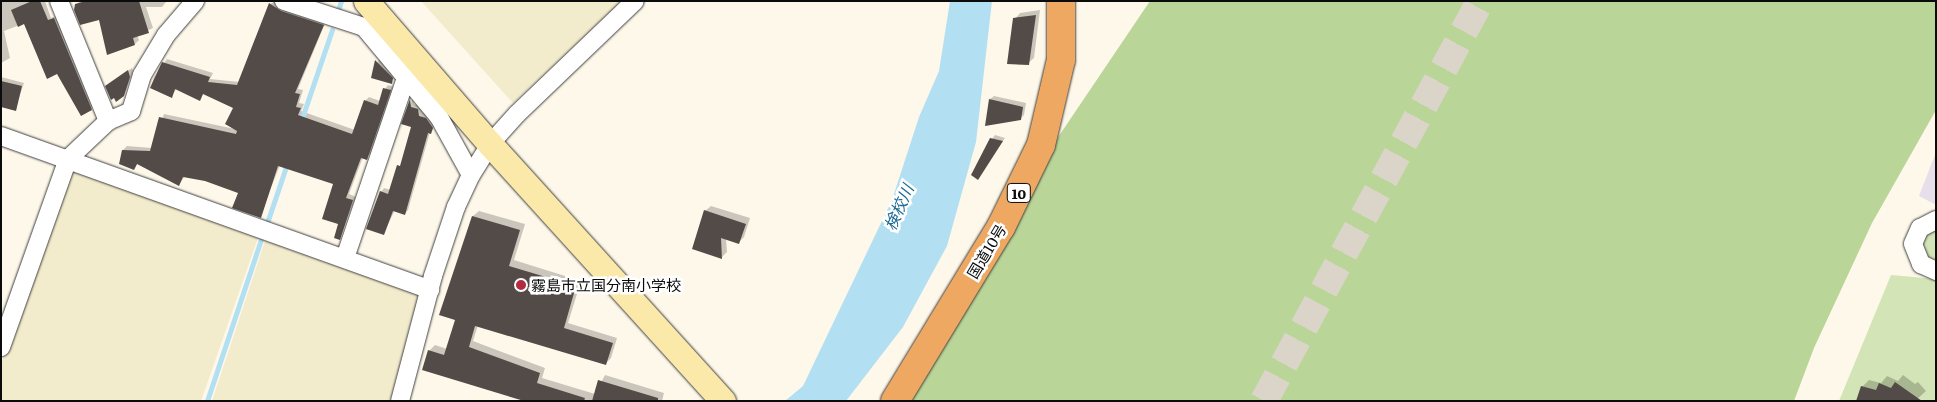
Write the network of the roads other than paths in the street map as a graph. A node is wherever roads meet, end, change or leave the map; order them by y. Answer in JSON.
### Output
{"nodes":[{"id":1,"x":59,"y":1,"type":"edge"},
{"id":2,"x":195,"y":1,"type":"edge"},
{"id":3,"x":284,"y":1,"type":"edge"},
{"id":4,"x":366,"y":1,"type":"edge"},
{"id":5,"x":635,"y":1,"type":"edge"},
{"id":6,"x":1061,"y":1,"type":"edge"},
{"id":7,"x":405,"y":81,"type":"junction"},
{"id":8,"x":108,"y":121,"type":"junction"},
{"id":9,"x":1,"y":136,"type":"edge"},
{"id":10,"x":490,"y":144,"type":"junction"},
{"id":11,"x":68,"y":159,"type":"junction"},
{"id":12,"x":471,"y":175,"type":"junction"},
{"id":13,"x":1936,"y":220,"type":"edge"},
{"id":14,"x":345,"y":258,"type":"junction"},
{"id":15,"x":1936,"y":271,"type":"edge"},
{"id":16,"x":430,"y":290,"type":"junction"},
{"id":17,"x":1,"y":347,"type":"edge"},
{"id":18,"x":400,"y":401,"type":"edge"},
{"id":19,"x":723,"y":401,"type":"edge"},
{"id":20,"x":895,"y":401,"type":"edge"}],
"edges":[{"from":1,"to":8,"type":"street"},
{"from":2,"to":8,"type":"street"},
{"from":3,"to":7,"type":"street"},
{"from":4,"to":10,"type":"main road"},
{"from":5,"to":10,"type":"street"},
{"from":6,"to":20,"type":"highway","name":"国道10号","number":"10"},
{"from":7,"to":12,"type":"street"},
{"from":7,"to":14,"type":"street"},
{"from":8,"to":11,"type":"street"},
{"from":9,"to":11,"type":"street"},
{"from":10,"to":12,"type":"street"},
{"from":10,"to":19,"type":"main road"},
{"from":11,"to":14,"type":"street"},
{"from":11,"to":17,"type":"street"},
{"from":12,"to":16,"type":"street"},
{"from":13,"to":15,"type":"street"},
{"from":14,"to":16,"type":"street"},
{"from":16,"to":18,"type":"street"}]}
